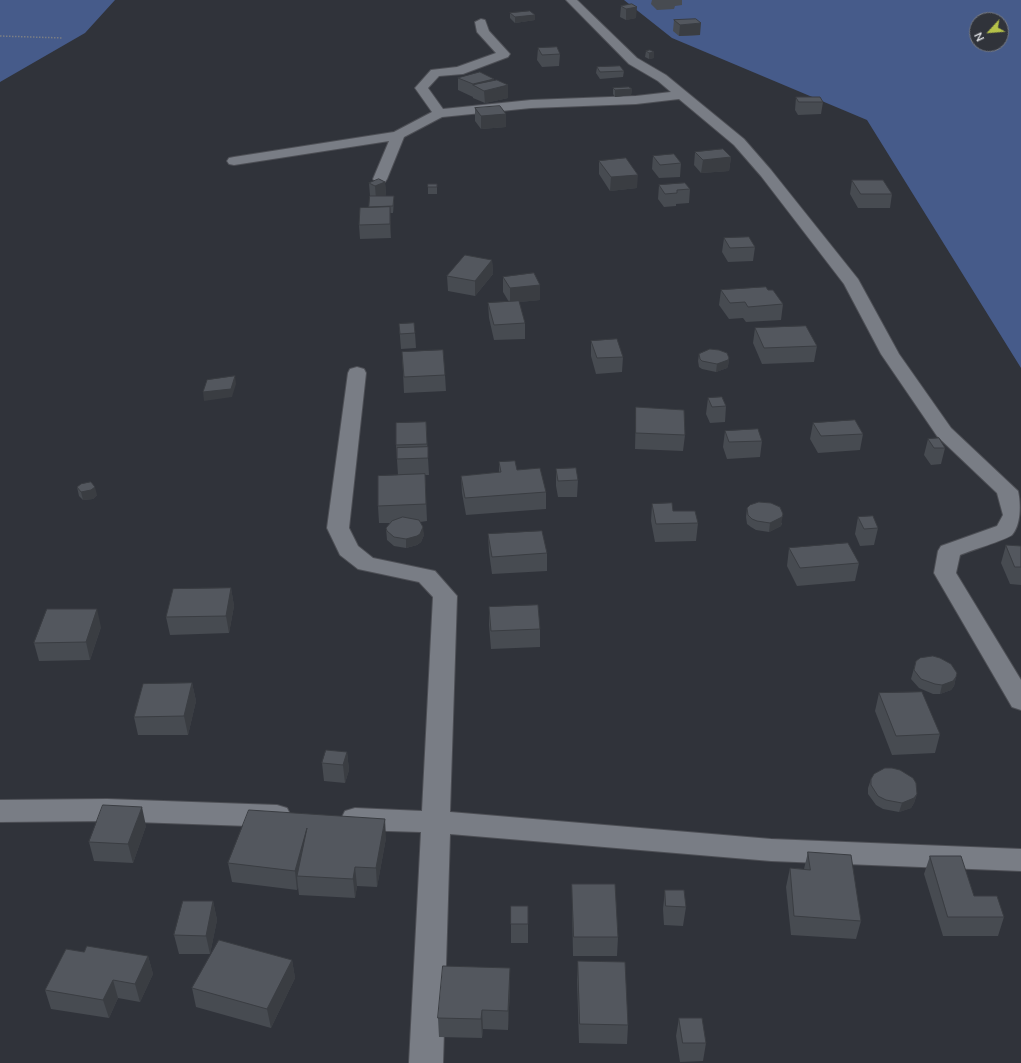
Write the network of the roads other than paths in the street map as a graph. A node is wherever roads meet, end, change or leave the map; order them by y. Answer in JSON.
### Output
{"nodes":[{"id":1,"x":571,"y":0,"type":"edge"},
{"id":2,"x":481,"y":22,"type":"dead end"},
{"id":3,"x":680,"y":95,"type":"junction"},
{"id":4,"x":439,"y":113,"type":"junction"},
{"id":5,"x":398,"y":135,"type":"junction"},
{"id":6,"x":234,"y":161,"type":"dead end"},
{"id":7,"x":380,"y":179,"type":"edge"},
{"id":8,"x":357,"y":373,"type":"dead end"},
{"id":9,"x":1021,"y":701,"type":"edge"},
{"id":10,"x":0,"y":811,"type":"edge"},
{"id":11,"x":437,"y":822,"type":"junction"},
{"id":12,"x":1021,"y":860,"type":"edge"},
{"id":13,"x":426,"y":1063,"type":"edge"}],
"edges":[{"from":1,"to":3,"type":"street"},
{"from":2,"to":4,"type":"street"},
{"from":3,"to":4,"type":"street"},
{"from":3,"to":9,"type":"street"},
{"from":4,"to":5,"type":"street"},
{"from":5,"to":6,"type":"street"},
{"from":5,"to":7,"type":"street"},
{"from":8,"to":11,"type":"street"},
{"from":10,"to":11,"type":"street"},
{"from":11,"to":12,"type":"street"},
{"from":11,"to":13,"type":"street"}]}
